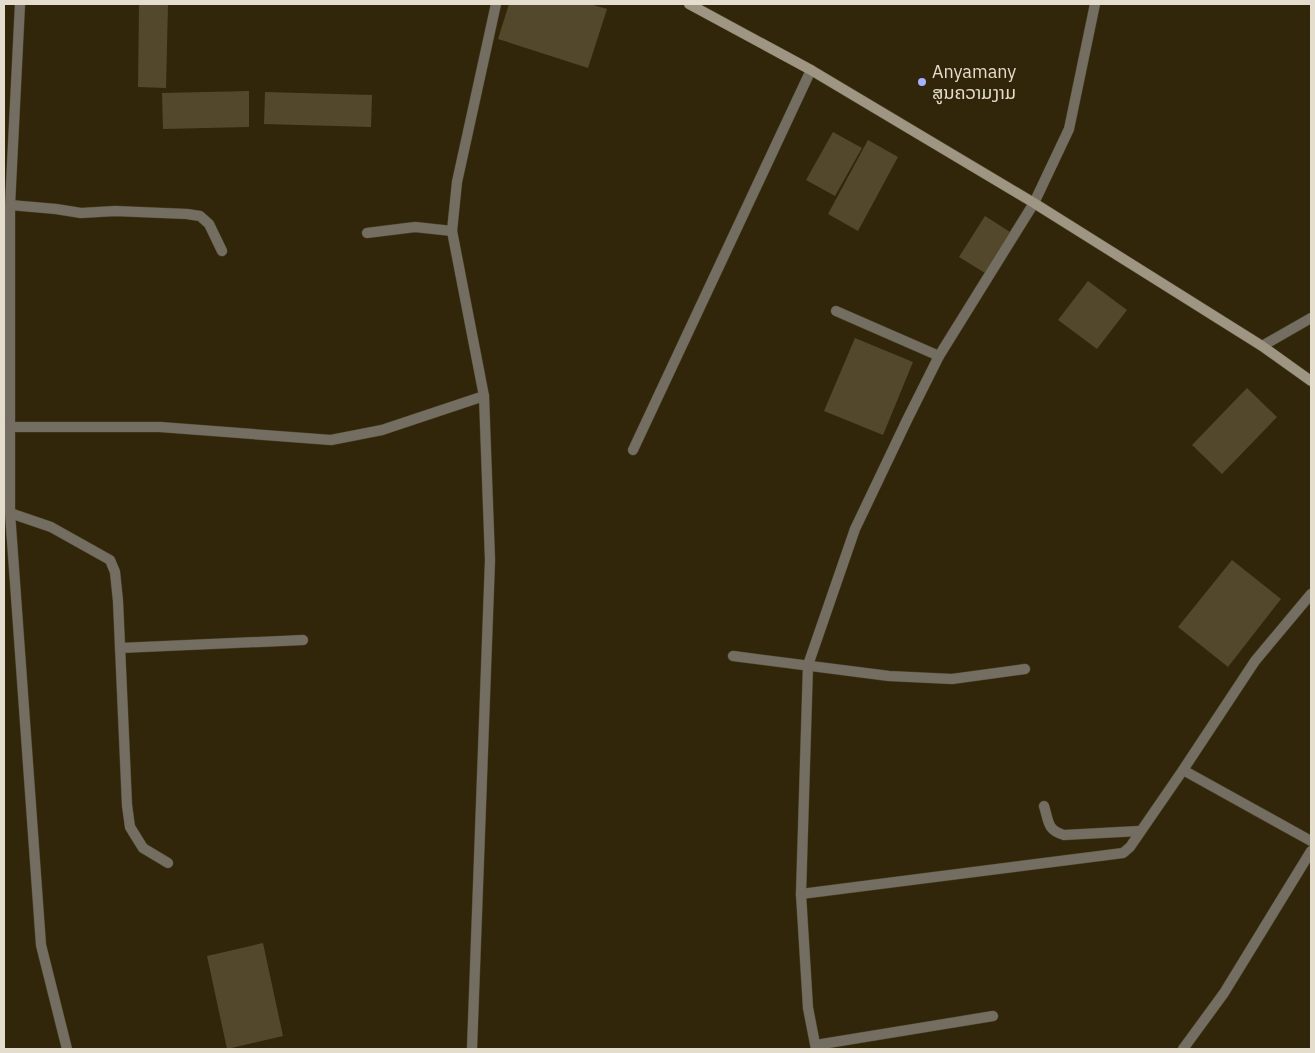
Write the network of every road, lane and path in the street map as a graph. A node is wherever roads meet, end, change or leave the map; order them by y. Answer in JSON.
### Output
{"nodes":[{"id":1,"x":20,"y":4,"type":"edge"},
{"id":2,"x":496,"y":4,"type":"edge"},
{"id":3,"x":688,"y":4,"type":"edge"},
{"id":4,"x":1095,"y":4,"type":"edge"},
{"id":5,"x":811,"y":70,"type":"junction"},
{"id":6,"x":1034,"y":203,"type":"junction"},
{"id":7,"x":10,"y":205,"type":"junction"},
{"id":8,"x":7,"y":221,"type":"edge"},
{"id":9,"x":452,"y":231,"type":"junction"},
{"id":10,"x":367,"y":233,"type":"dead end"},
{"id":11,"x":222,"y":252,"type":"dead end"},
{"id":12,"x":836,"y":311,"type":"dead end"},
{"id":13,"x":1311,"y":318,"type":"edge"},
{"id":14,"x":1262,"y":346,"type":"junction"},
{"id":15,"x":940,"y":356,"type":"junction"},
{"id":16,"x":1311,"y":381,"type":"edge"},
{"id":17,"x":484,"y":396,"type":"junction"},
{"id":18,"x":9,"y":427,"type":"junction"},
{"id":19,"x":633,"y":450,"type":"dead end"},
{"id":20,"x":10,"y":513,"type":"junction"},
{"id":21,"x":1311,"y":594,"type":"edge"},
{"id":22,"x":303,"y":640,"type":"dead end"},
{"id":23,"x":120,"y":648,"type":"junction"},
{"id":24,"x":733,"y":656,"type":"dead end"},
{"id":25,"x":808,"y":666,"type":"junction"},
{"id":26,"x":1026,"y":668,"type":"dead end"},
{"id":27,"x":1183,"y":770,"type":"junction"},
{"id":28,"x":1044,"y":806,"type":"dead end"},
{"id":29,"x":1139,"y":831,"type":"junction"},
{"id":30,"x":1311,"y":841,"type":"edge"},
{"id":31,"x":1311,"y":851,"type":"edge"},
{"id":32,"x":168,"y":863,"type":"dead end"},
{"id":33,"x":802,"y":894,"type":"junction"},
{"id":34,"x":993,"y":1016,"type":"dead end"},
{"id":35,"x":816,"y":1047,"type":"edge"},
{"id":36,"x":67,"y":1049,"type":"edge"},
{"id":37,"x":472,"y":1049,"type":"edge"},
{"id":38,"x":1183,"y":1049,"type":"edge"}],
"edges":[{"from":1,"to":7,"type":"street"},
{"from":2,"to":9,"type":"street"},
{"from":3,"to":5,"type":"main road"},
{"from":4,"to":6,"type":"street"},
{"from":5,"to":6,"type":"main road"},
{"from":5,"to":19,"type":"street"},
{"from":6,"to":14,"type":"main road"},
{"from":6,"to":15,"type":"street"},
{"from":7,"to":8,"type":"street"},
{"from":7,"to":11,"type":"street"},
{"from":8,"to":18,"type":"street"},
{"from":9,"to":10,"type":"street"},
{"from":9,"to":17,"type":"street"},
{"from":12,"to":15,"type":"street"},
{"from":13,"to":14,"type":"street"},
{"from":14,"to":16,"type":"main road"},
{"from":15,"to":25,"type":"street"},
{"from":17,"to":18,"type":"street"},
{"from":17,"to":37,"type":"street"},
{"from":18,"to":20,"type":"street"},
{"from":20,"to":23,"type":"street"},
{"from":20,"to":36,"type":"street"},
{"from":21,"to":27,"type":"street"},
{"from":22,"to":23,"type":"street"},
{"from":23,"to":32,"type":"street"},
{"from":24,"to":25,"type":"street"},
{"from":25,"to":26,"type":"street"},
{"from":25,"to":33,"type":"street"},
{"from":27,"to":29,"type":"street"},
{"from":27,"to":30,"type":"street"},
{"from":28,"to":29,"type":"street"},
{"from":29,"to":33,"type":"street"},
{"from":31,"to":38,"type":"street"},
{"from":33,"to":35,"type":"street"},
{"from":34,"to":35,"type":"street"}]}
